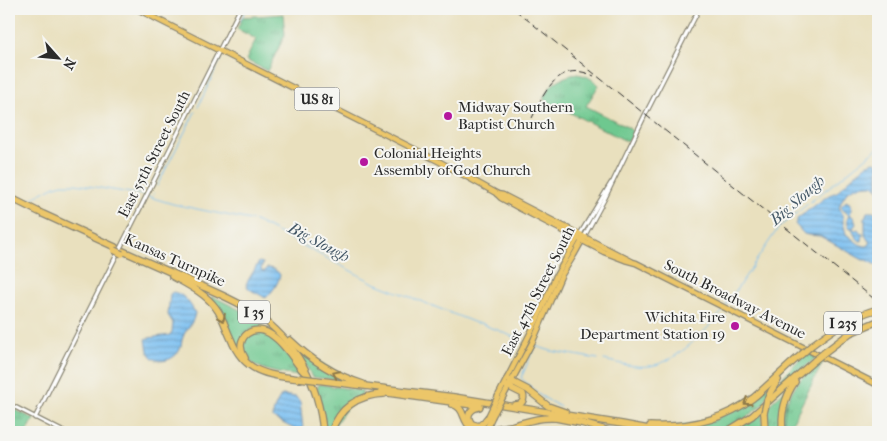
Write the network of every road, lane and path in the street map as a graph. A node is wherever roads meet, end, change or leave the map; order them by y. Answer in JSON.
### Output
{"nodes":[{"id":1,"x":137,"y":9,"type":"edge"},
{"id":2,"x":240,"y":9,"type":"edge"},
{"id":3,"x":699,"y":9,"type":"edge"},
{"id":4,"x":219,"y":50,"type":"junction"},
{"id":5,"x":9,"y":199,"type":"edge"},
{"id":6,"x":581,"y":237,"type":"junction"},
{"id":7,"x":123,"y":252,"type":"junction"},
{"id":8,"x":172,"y":276,"type":"junction"},
{"id":9,"x":559,"y":276,"type":"junction"},
{"id":10,"x":878,"y":310,"type":"edge"},
{"id":11,"x":265,"y":320,"type":"junction"},
{"id":12,"x":878,"y":321,"type":"edge"},
{"id":13,"x":530,"y":340,"type":"junction"},
{"id":14,"x":796,"y":359,"type":"junction"},
{"id":15,"x":816,"y":360,"type":"junction"},
{"id":16,"x":304,"y":372,"type":"junction"},
{"id":17,"x":300,"y":379,"type":"junction"},
{"id":18,"x":316,"y":381,"type":"junction"},
{"id":19,"x":508,"y":383,"type":"junction"},
{"id":20,"x":878,"y":385,"type":"edge"},
{"id":21,"x":382,"y":388,"type":"junction"},
{"id":22,"x":389,"y":393,"type":"junction"},
{"id":23,"x":431,"y":399,"type":"junction"},
{"id":24,"x":9,"y":404,"type":"edge"},
{"id":25,"x":508,"y":406,"type":"junction"},
{"id":26,"x":489,"y":407,"type":"junction"},
{"id":27,"x":490,"y":417,"type":"junction"},
{"id":28,"x":35,"y":418,"type":"junction"},
{"id":29,"x":561,"y":418,"type":"junction"},
{"id":30,"x":606,"y":421,"type":"junction"},
{"id":31,"x":622,"y":424,"type":"junction"},
{"id":32,"x":481,"y":431,"type":"edge"},
{"id":33,"x":64,"y":432,"type":"edge"},
{"id":34,"x":321,"y":432,"type":"edge"},
{"id":35,"x":331,"y":432,"type":"edge"},
{"id":36,"x":613,"y":432,"type":"edge"},
{"id":37,"x":665,"y":432,"type":"edge"},
{"id":38,"x":726,"y":432,"type":"edge"},
{"id":39,"x":765,"y":432,"type":"edge"},
{"id":40,"x":783,"y":432,"type":"edge"}],
"edges":[{"from":1,"to":4,"type":"main road","name":"South Broadway Avenue","number":"US 81"},
{"from":2,"to":4,"type":"street","name":"East 55th Street South"},
{"from":3,"to":6,"type":"street","name":"East 47th Street South"},
{"from":4,"to":6,"type":"main road","name":"South Broadway Avenue","number":"US 81"},
{"from":4,"to":28,"type":"street","name":"East 55th Street South"},
{"from":5,"to":7,"type":"highway","name":"Kansas Turnpike","number":"I 35","bridge":true},
{"from":6,"to":9,"type":"main road","name":"East 47th Street South"},
{"from":6,"to":9,"type":"main road","name":"East 47th Street South"},
{"from":6,"to":20,"type":"main road","name":"South Broadway Avenue"},
{"from":7,"to":8,"type":"highway","name":"Kansas Turnpike","number":"I 35"},
{"from":7,"to":11,"type":"highway","name":"Kansas Turnpike","number":"I 35"},
{"from":8,"to":16,"type":"highway","name":"Kansas Turnpike","number":"I 35"},
{"from":8,"to":17,"type":"highway","one_way":true},
{"from":9,"to":13,"type":"main road","name":"East 47th Street South"},
{"from":9,"to":13,"type":"main road","name":"East 47th Street South"},
{"from":10,"to":14,"type":"highway","number":"I 235","bridge":true},
{"from":21,"to":11,"type":"highway","one_way":true},
{"from":11,"to":34,"type":"highway","name":"Kansas Turnpike","number":"I 35"},
{"from":12,"to":15,"type":"highway","number":"I 235","bridge":true},
{"from":13,"to":19,"type":"main road","name":"East 47th Street South"},
{"from":14,"to":31,"type":"highway","one_way":true},
{"from":14,"to":39,"type":"highway","bridge":true},
{"from":15,"to":38,"type":"highway"},
{"from":15,"to":40,"type":"highway"},
{"from":16,"to":17,"type":"highway"},
{"from":16,"to":34,"type":"highway","name":"Kansas Turnpike","number":"I 35"},
{"from":17,"to":18,"type":"highway","bridge":true},
{"from":18,"to":21,"type":"highway"},
{"from":18,"to":22,"type":"highway"},
{"from":19,"to":25,"type":"highway"},
{"from":19,"to":27,"type":"main road","name":"East 47th Street South","bridge":true},
{"from":19,"to":30,"type":"highway"},
{"from":21,"to":25,"type":"highway"},
{"from":22,"to":23,"type":"highway"},
{"from":22,"to":35,"type":"highway"},
{"from":23,"to":26,"type":"highway"},
{"from":23,"to":32,"type":"highway"},
{"from":24,"to":28,"type":"street"},
{"from":25,"to":30,"type":"highway"},
{"from":26,"to":27,"type":"highway"},
{"from":26,"to":29,"type":"highway"},
{"from":27,"to":32,"type":"main road","name":"East 47th Street South"},
{"from":28,"to":33,"type":"street"},
{"from":29,"to":32,"type":"highway"},
{"from":29,"to":36,"type":"highway"},
{"from":30,"to":31,"type":"highway"},
{"from":31,"to":37,"type":"highway"}]}
